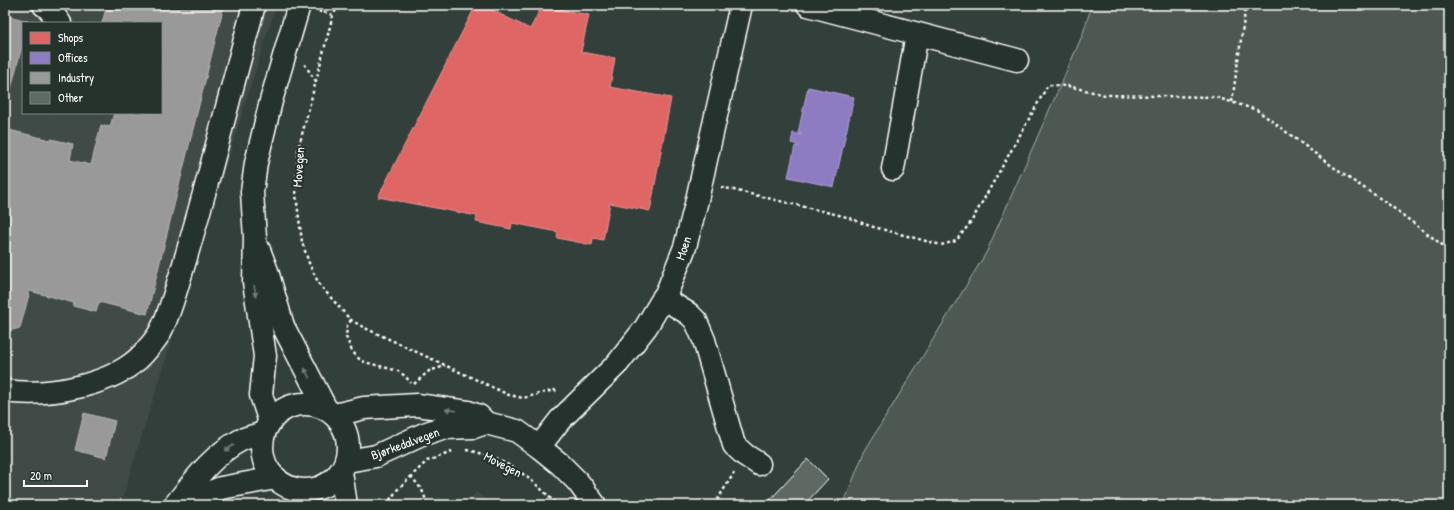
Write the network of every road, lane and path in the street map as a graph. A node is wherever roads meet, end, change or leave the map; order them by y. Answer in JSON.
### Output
{"nodes":[{"id":1,"x":44,"y":5,"type":"edge"},
{"id":2,"x":254,"y":5,"type":"edge"},
{"id":3,"x":299,"y":5,"type":"edge"},
{"id":4,"x":339,"y":5,"type":"edge"},
{"id":5,"x":741,"y":5,"type":"edge"},
{"id":6,"x":808,"y":5,"type":"edge"},
{"id":7,"x":1246,"y":5,"type":"edge"},
{"id":8,"x":333,"y":15,"type":"junction"},
{"id":9,"x":318,"y":18,"type":"dead end"},
{"id":10,"x":59,"y":22,"type":"edge"},
{"id":11,"x":916,"y":34,"type":"junction"},
{"id":12,"x":307,"y":59,"type":"dead end"},
{"id":13,"x":1017,"y":60,"type":"dead end"},
{"id":14,"x":315,"y":80,"type":"junction"},
{"id":15,"x":1232,"y":102,"type":"junction"},
{"id":16,"x":894,"y":169,"type":"dead end"},
{"id":17,"x":701,"y":183,"type":"junction"},
{"id":18,"x":255,"y":238,"type":"junction"},
{"id":19,"x":1449,"y":250,"type":"edge"},
{"id":20,"x":663,"y":298,"type":"junction"},
{"id":21,"x":351,"y":320,"type":"junction"},
{"id":22,"x":446,"y":366,"type":"junction"},
{"id":23,"x":5,"y":391,"type":"edge"},
{"id":24,"x":564,"y":395,"type":"dead end"},
{"id":25,"x":330,"y":411,"type":"junction"},
{"id":26,"x":486,"y":423,"type":"junction"},
{"id":27,"x":267,"y":427,"type":"junction"},
{"id":28,"x":539,"y":447,"type":"junction"},
{"id":29,"x":460,"y":450,"type":"dead end"},
{"id":30,"x":465,"y":450,"type":"dead end"},
{"id":31,"x":752,"y":460,"type":"joint"},
{"id":32,"x":344,"y":466,"type":"junction"},
{"id":33,"x":411,"y":476,"type":"junction"},
{"id":34,"x":285,"y":490,"type":"edge"},
{"id":35,"x":175,"y":505,"type":"edge"},
{"id":36,"x":180,"y":505,"type":"edge"},
{"id":37,"x":346,"y":505,"type":"edge"},
{"id":38,"x":386,"y":505,"type":"edge"},
{"id":39,"x":428,"y":505,"type":"edge"},
{"id":40,"x":557,"y":505,"type":"edge"},
{"id":41,"x":594,"y":505,"type":"edge"},
{"id":42,"x":714,"y":505,"type":"edge"}],
"edges":[{"from":1,"to":10,"type":"main road"},
{"from":2,"to":23,"type":"main road"},
{"from":3,"to":18,"type":"main road"},
{"from":4,"to":8,"type":"path","name":"Movegen"},
{"from":5,"to":17,"type":"main road","name":"Moen"},
{"from":6,"to":11,"type":"main road"},
{"from":7,"to":15,"type":"path"},
{"from":8,"to":9,"type":"path"},
{"from":8,"to":14,"type":"path","name":"Movegen"},
{"from":11,"to":13,"type":"main road"},
{"from":11,"to":16,"type":"main road"},
{"from":12,"to":14,"type":"path"},
{"from":14,"to":21,"type":"path","name":"Movegen"},
{"from":15,"to":17,"type":"path"},
{"from":15,"to":19,"type":"path"},
{"from":17,"to":20,"type":"main road","name":"Moen"},
{"from":25,"to":18,"type":"main road","one_way":true},
{"from":18,"to":27,"type":"main road","one_way":true},
{"from":20,"to":28,"type":"main road","name":"Moen"},
{"from":20,"to":31,"type":"main road"},
{"from":21,"to":22,"type":"path","name":"Movegen"},
{"from":21,"to":22,"type":"path"},
{"from":22,"to":24,"type":"path","name":"Movegen"},
{"from":26,"to":25,"type":"main road","name":"Bjørkedalvegen","one_way":true},
{"from":25,"to":27,"type":"main road"},
{"from":25,"to":32,"type":"main road"},
{"from":26,"to":28,"type":"main road","name":"Bjørkedalvegen"},
{"from":26,"to":32,"type":"main road","name":"Bjørkedalvegen"},
{"from":27,"to":34,"type":"main road"},
{"from":27,"to":35,"type":"main road","one_way":true},
{"from":28,"to":41,"type":"main road","name":"Bjørkedalvegen"},
{"from":29,"to":33,"type":"path"},
{"from":30,"to":40,"type":"path","name":"Movegen"},
{"from":31,"to":42,"type":"path"},
{"from":32,"to":34,"type":"main road"},
{"from":32,"to":37,"type":"main road"},
{"from":33,"to":38,"type":"path"},
{"from":33,"to":39,"type":"path"},
{"from":34,"to":36,"type":"main road"}]}
